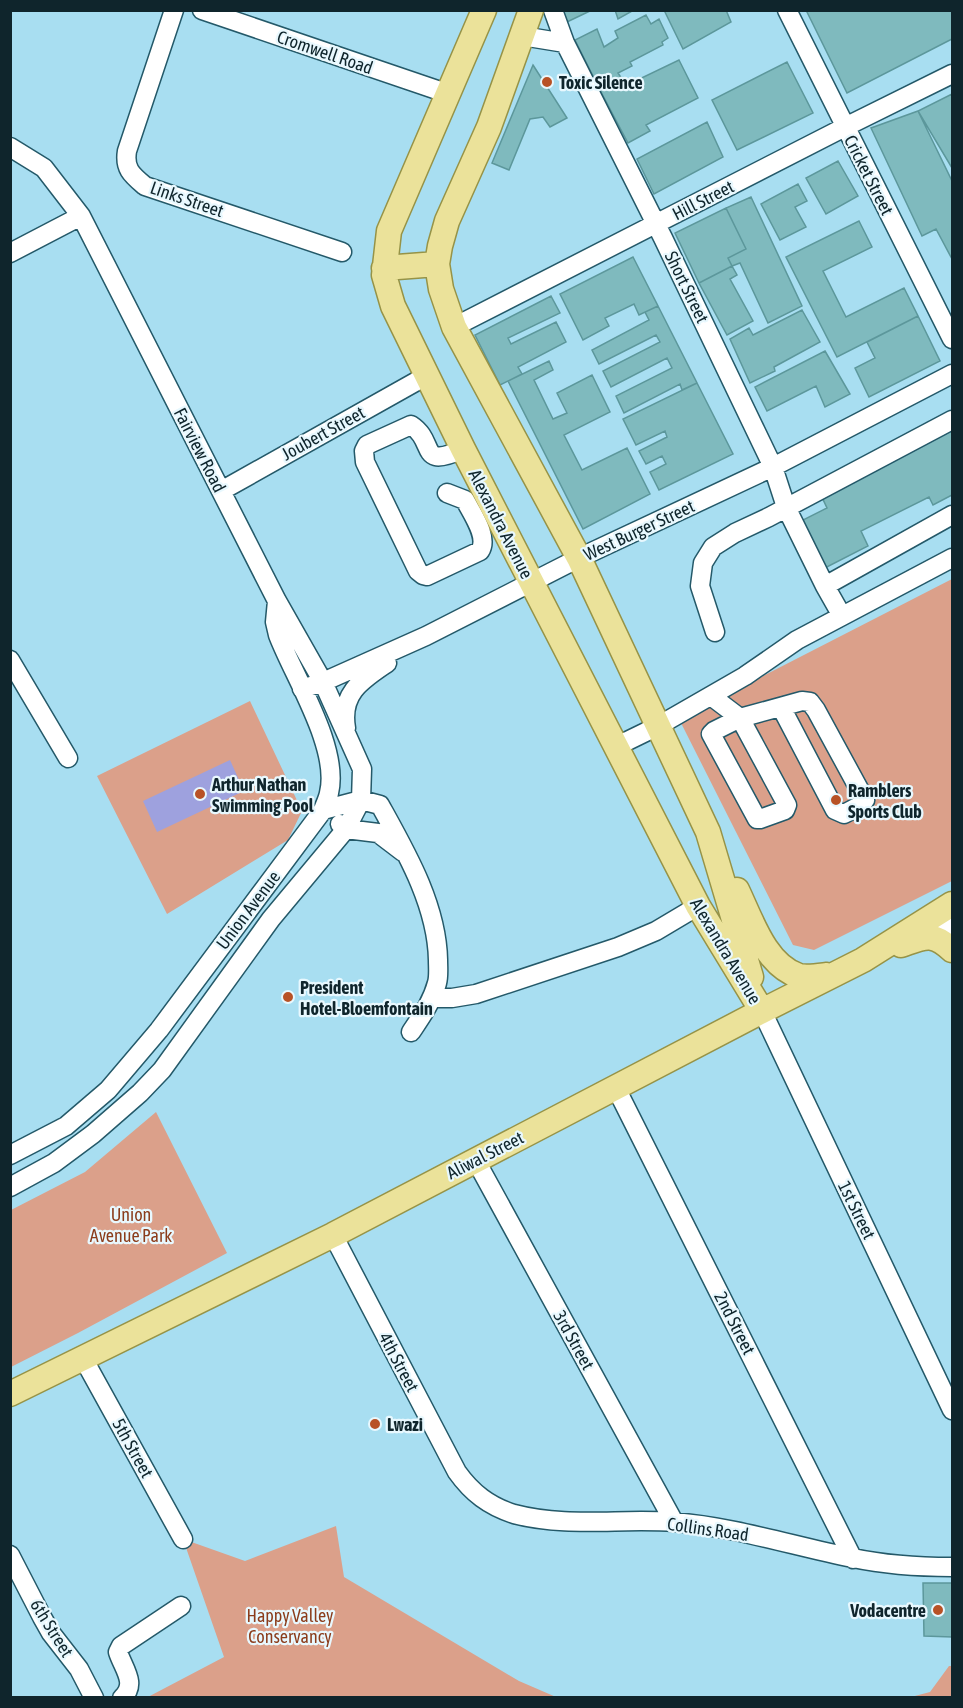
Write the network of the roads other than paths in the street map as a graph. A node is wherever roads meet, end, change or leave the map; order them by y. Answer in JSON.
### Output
{"nodes":[{"id":1,"x":174,"y":10,"type":"edge"},
{"id":2,"x":202,"y":10,"type":"edge"},
{"id":3,"x":484,"y":10,"type":"edge"},
{"id":4,"x":531,"y":10,"type":"edge"},
{"id":5,"x":553,"y":10,"type":"edge"},
{"id":6,"x":787,"y":10,"type":"edge"},
{"id":7,"x":522,"y":36,"type":"junction"},
{"id":8,"x":565,"y":43,"type":"junction"},
{"id":9,"x":952,"y":74,"type":"edge"},
{"id":10,"x":449,"y":94,"type":"junction"},
{"id":11,"x":845,"y":127,"type":"junction"},
{"id":12,"x":10,"y":147,"type":"edge"},
{"id":13,"x":81,"y":216,"type":"junction"},
{"id":14,"x":656,"y":224,"type":"junction"},
{"id":15,"x":342,"y":252,"type":"dead end"},
{"id":16,"x":10,"y":254,"type":"edge"},
{"id":17,"x":436,"y":264,"type":"junction"},
{"id":18,"x":384,"y":268,"type":"junction"},
{"id":19,"x":454,"y":327,"type":"junction"},
{"id":20,"x":952,"y":339,"type":"edge"},
{"id":21,"x":952,"y":374,"type":"edge"},
{"id":22,"x":426,"y":376,"type":"junction"},
{"id":23,"x":952,"y":420,"type":"edge"},
{"id":24,"x":463,"y":449,"type":"junction"},
{"id":25,"x":773,"y":467,"type":"junction"},
{"id":26,"x":221,"y":491,"type":"junction"},
{"id":27,"x":447,"y":493,"type":"dead end"},
{"id":28,"x":786,"y":507,"type":"junction"},
{"id":29,"x":952,"y":515,"type":"edge"},
{"id":30,"x":579,"y":558,"type":"junction"},
{"id":31,"x":952,"y":558,"type":"edge"},
{"id":32,"x":531,"y":582,"type":"junction"},
{"id":33,"x":825,"y":586,"type":"junction"},
{"id":34,"x":277,"y":601,"type":"junction"},
{"id":35,"x":842,"y":616,"type":"junction"},
{"id":36,"x":715,"y":632,"type":"dead end"},
{"id":37,"x":426,"y":636,"type":"junction"},
{"id":38,"x":10,"y":660,"type":"edge"},
{"id":39,"x":323,"y":682,"type":"junction"},
{"id":40,"x":302,"y":689,"type":"junction"},
{"id":41,"x":711,"y":696,"type":"junction"},
{"id":42,"x":782,"y":707,"type":"junction"},
{"id":43,"x":740,"y":718,"type":"junction"},
{"id":44,"x":658,"y":726,"type":"junction"},
{"id":45,"x":348,"y":739,"type":"junction"},
{"id":46,"x":615,"y":747,"type":"junction"},
{"id":47,"x":68,"y":758,"type":"dead end"},
{"id":48,"x":361,"y":800,"type":"junction"},
{"id":49,"x":323,"y":810,"type":"junction"},
{"id":50,"x":346,"y":829,"type":"junction"},
{"id":51,"x":708,"y":832,"type":"junction"},
{"id":52,"x":409,"y":857,"type":"junction"},
{"id":53,"x":698,"y":906,"type":"junction"},
{"id":54,"x":946,"y":908,"type":"edge"},
{"id":55,"x":952,"y":938,"type":"edge"},
{"id":56,"x":952,"y":950,"type":"edge"},
{"id":57,"x":863,"y":960,"type":"junction"},
{"id":58,"x":833,"y":975,"type":"junction"},
{"id":59,"x":432,"y":998,"type":"junction"},
{"id":60,"x":174,"y":1009,"type":"junction"},
{"id":61,"x":762,"y":1011,"type":"junction"},
{"id":62,"x":196,"y":1023,"type":"junction"},
{"id":63,"x":411,"y":1032,"type":"dead end"},
{"id":64,"x":616,"y":1088,"type":"junction"},
{"id":65,"x":10,"y":1155,"type":"edge"},
{"id":66,"x":475,"y":1159,"type":"junction"},
{"id":67,"x":10,"y":1187,"type":"edge"},
{"id":68,"x":333,"y":1235,"type":"junction"},
{"id":69,"x":83,"y":1358,"type":"junction"},
{"id":70,"x":10,"y":1394,"type":"edge"},
{"id":71,"x":952,"y":1410,"type":"edge"},
{"id":72,"x":469,"y":1488,"type":"joint"},
{"id":73,"x":674,"y":1522,"type":"junction"},
{"id":74,"x":183,"y":1539,"type":"dead end"},
{"id":75,"x":10,"y":1555,"type":"edge"},
{"id":76,"x":853,"y":1559,"type":"junction"},
{"id":77,"x":952,"y":1567,"type":"edge"},
{"id":78,"x":181,"y":1606,"type":"dead end"},
{"id":79,"x":94,"y":1698,"type":"edge"},
{"id":80,"x":122,"y":1698,"type":"edge"}],
"edges":[{"from":1,"to":15,"type":"street","name":"Links Street"},
{"from":2,"to":10,"type":"street","name":"Cromwell Road"},
{"from":3,"to":10,"type":"main road","name":"Alexandra Avenue"},
{"from":4,"to":7,"type":"main road","name":"Alexandra Avenue"},
{"from":5,"to":8,"type":"street","name":"Short Street"},
{"from":6,"to":11,"type":"street","name":"Cricket Street"},
{"from":7,"to":8,"type":"street"},
{"from":7,"to":17,"type":"main road","name":"Alexandra Avenue"},
{"from":8,"to":14,"type":"street","name":"Short Street"},
{"from":9,"to":11,"type":"street","name":"Hill Street"},
{"from":10,"to":18,"type":"main road","name":"Alexandra Avenue"},
{"from":11,"to":14,"type":"street","name":"Hill Street"},
{"from":11,"to":20,"type":"street","name":"Cricket Street"},
{"from":12,"to":13,"type":"street","name":"Fairview Road"},
{"from":13,"to":16,"type":"street"},
{"from":13,"to":26,"type":"street","name":"Fairview Road"},
{"from":14,"to":19,"type":"street","name":"Hill Street"},
{"from":14,"to":25,"type":"street","name":"Short Street"},
{"from":17,"to":18,"type":"main road"},
{"from":17,"to":19,"type":"main road","name":"Alexandra Avenue"},
{"from":18,"to":22,"type":"main road","name":"Alexandra Avenue"},
{"from":19,"to":30,"type":"main road","name":"Alexandra Avenue"},
{"from":21,"to":25,"type":"street","name":"West Burger Street"},
{"from":22,"to":24,"type":"main road","name":"Alexandra Avenue"},
{"from":22,"to":26,"type":"street","name":"Joubert Street"},
{"from":23,"to":28,"type":"street"},
{"from":24,"to":27,"type":"street"},
{"from":24,"to":32,"type":"main road","name":"Alexandra Avenue"},
{"from":25,"to":28,"type":"street","name":"Short Street"},
{"from":25,"to":30,"type":"street","name":"West Burger Street"},
{"from":26,"to":34,"type":"street","name":"Fairview Road"},
{"from":28,"to":33,"type":"street","name":"Short Street"},
{"from":28,"to":36,"type":"street"},
{"from":29,"to":33,"type":"street"},
{"from":30,"to":32,"type":"street","name":"West Burger Street"},
{"from":30,"to":44,"type":"main road","name":"Alexandra Avenue"},
{"from":31,"to":35,"type":"street"},
{"from":32,"to":37,"type":"street","name":"West Burger Street"},
{"from":32,"to":46,"type":"main road","name":"Alexandra Avenue"},
{"from":33,"to":35,"type":"street","name":"Short Street"},
{"from":34,"to":39,"type":"street","name":"Fairview Road"},
{"from":34,"to":40,"type":"street","name":"Union Avenue"},
{"from":35,"to":41,"type":"street"},
{"from":37,"to":39,"type":"street","name":"West Burger Street"},
{"from":37,"to":45,"type":"street"},
{"from":38,"to":47,"type":"street"},
{"from":39,"to":40,"type":"street","name":"West Burger Street"},
{"from":39,"to":45,"type":"street","name":"Union Avenue"},
{"from":40,"to":49,"type":"street","name":"Union Avenue"},
{"from":41,"to":43,"type":"street"},
{"from":41,"to":44,"type":"street"},
{"from":42,"to":42,"type":"street"},
{"from":42,"to":43,"type":"street"},
{"from":43,"to":43,"type":"street"},
{"from":44,"to":46,"type":"street"},
{"from":44,"to":51,"type":"main road","name":"Alexandra Avenue"},
{"from":45,"to":48,"type":"street","name":"Union Avenue"},
{"from":46,"to":53,"type":"main road","name":"Alexandra Avenue"},
{"from":48,"to":49,"type":"street"},
{"from":48,"to":50,"type":"street","name":"Union Avenue"},
{"from":48,"to":52,"type":"street"},
{"from":49,"to":50,"type":"street"},
{"from":49,"to":60,"type":"street","name":"Union Avenue"},
{"from":50,"to":52,"type":"street"},
{"from":50,"to":62,"type":"street","name":"Union Avenue"},
{"from":51,"to":58,"type":"main road"},
{"from":51,"to":61,"type":"main road","name":"Alexandra Avenue"},
{"from":52,"to":59,"type":"street"},
{"from":53,"to":59,"type":"street"},
{"from":53,"to":61,"type":"main road","name":"Alexandra Avenue"},
{"from":54,"to":55,"type":"street"},
{"from":54,"to":57,"type":"main road","name":"Aliwal Street"},
{"from":56,"to":57,"type":"main road"},
{"from":57,"to":58,"type":"main road","name":"Aliwal Street"},
{"from":58,"to":61,"type":"main road","name":"Aliwal Street"},
{"from":59,"to":63,"type":"street"},
{"from":60,"to":62,"type":"street"},
{"from":60,"to":65,"type":"street","name":"Union Avenue"},
{"from":61,"to":64,"type":"main road","name":"Aliwal Street"},
{"from":61,"to":71,"type":"street","name":"1st Street"},
{"from":62,"to":67,"type":"street","name":"Union Avenue"},
{"from":64,"to":66,"type":"main road","name":"Aliwal Street"},
{"from":64,"to":76,"type":"street","name":"2nd Street"},
{"from":66,"to":68,"type":"main road","name":"Aliwal Street"},
{"from":66,"to":73,"type":"street","name":"3rd Street"},
{"from":68,"to":69,"type":"main road","name":"Aliwal Street"},
{"from":68,"to":72,"type":"street","name":"4th Street"},
{"from":69,"to":70,"type":"main road","name":"Aliwal Street"},
{"from":69,"to":74,"type":"street","name":"5th Street"},
{"from":72,"to":73,"type":"street","name":"Collins Road"},
{"from":73,"to":76,"type":"street","name":"Collins Road"},
{"from":75,"to":79,"type":"street","name":"6th Street"},
{"from":76,"to":77,"type":"street","name":"Collins Road"},
{"from":78,"to":80,"type":"street"}]}
